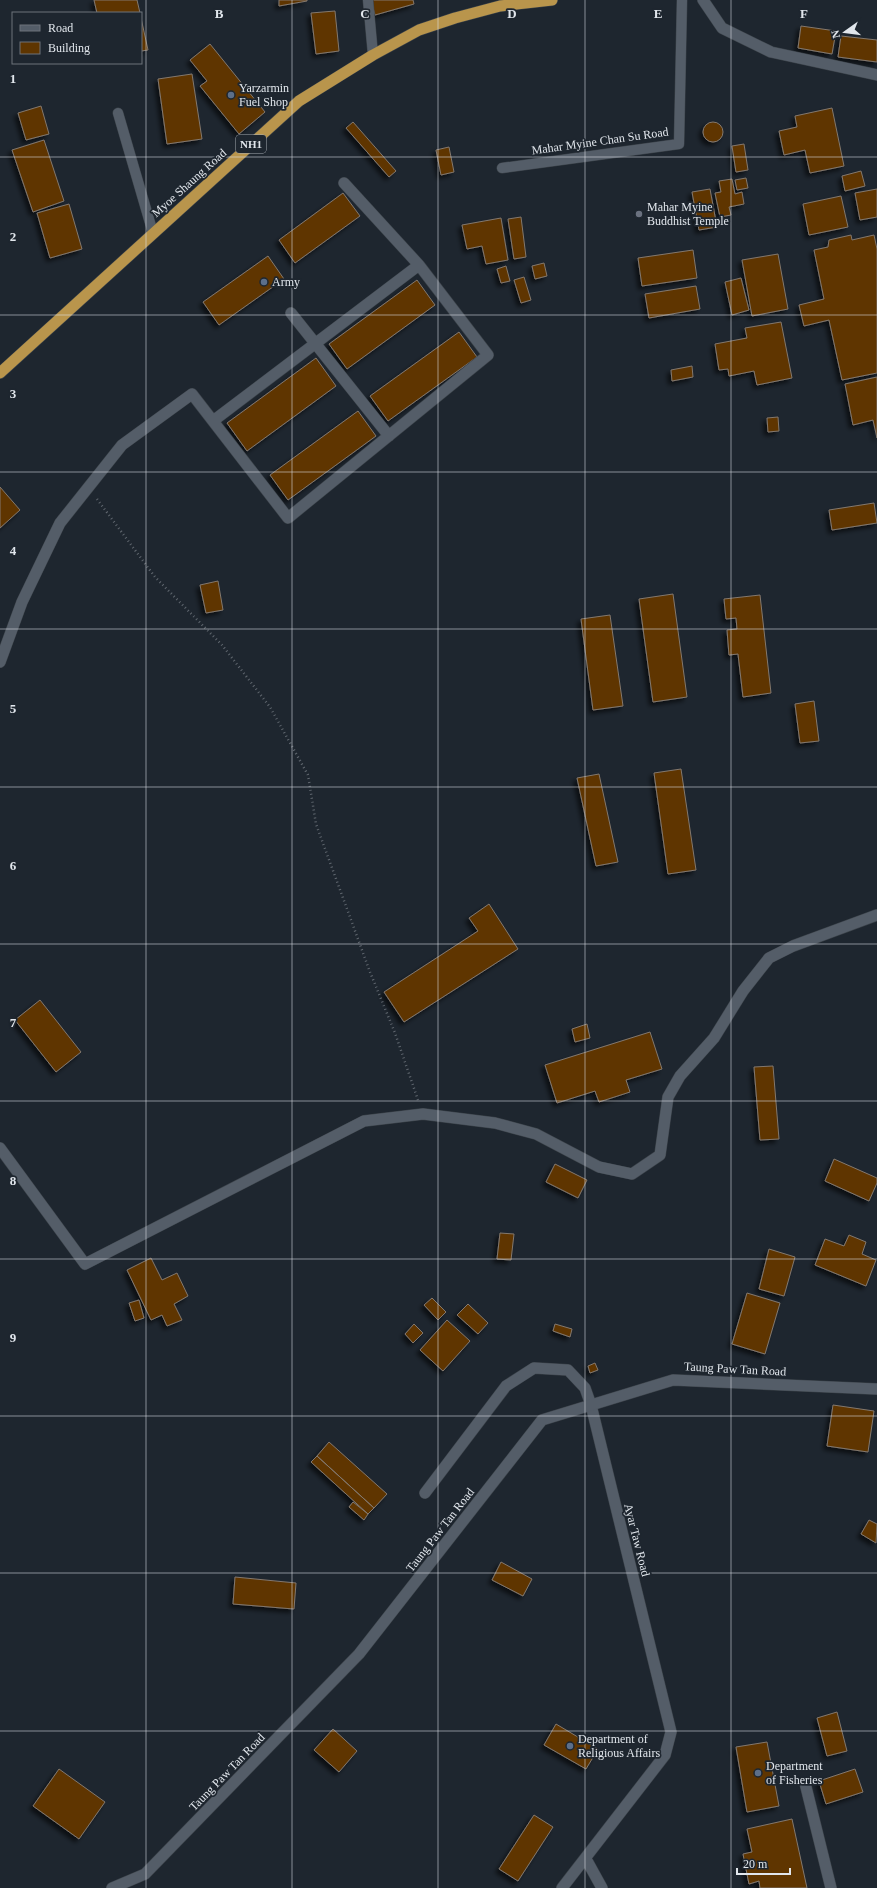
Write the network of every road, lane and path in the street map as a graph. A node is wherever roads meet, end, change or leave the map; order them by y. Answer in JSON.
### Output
{"nodes":[{"id":1,"x":368,"y":0,"type":"edge"},
{"id":2,"x":552,"y":0,"type":"edge"},
{"id":3,"x":682,"y":0,"type":"edge"},
{"id":4,"x":703,"y":0,"type":"edge"},
{"id":5,"x":373,"y":55,"type":"junction"},
{"id":6,"x":877,"y":74,"type":"edge"},
{"id":7,"x":118,"y":113,"type":"dead end"},
{"id":8,"x":502,"y":168,"type":"dead end"},
{"id":9,"x":344,"y":183,"type":"dead end"},
{"id":10,"x":153,"y":233,"type":"junction"},
{"id":11,"x":419,"y":266,"type":"junction"},
{"id":12,"x":291,"y":313,"type":"dead end"},
{"id":13,"x":315,"y":344,"type":"junction"},
{"id":14,"x":0,"y":373,"type":"edge"},
{"id":15,"x":213,"y":421,"type":"junction"},
{"id":16,"x":389,"y":436,"type":"junction"},
{"id":17,"x":89,"y":488,"type":"junction"},
{"id":18,"x":0,"y":662,"type":"edge"},
{"id":19,"x":877,"y":915,"type":"edge"},
{"id":20,"x":423,"y":1114,"type":"junction"},
{"id":21,"x":0,"y":1148,"type":"edge"},
{"id":22,"x":877,"y":1389,"type":"edge"},
{"id":23,"x":591,"y":1405,"type":"junction"},
{"id":24,"x":425,"y":1493,"type":"dead end"},
{"id":25,"x":805,"y":1783,"type":"dead end"},
{"id":26,"x":586,"y":1859,"type":"junction"},
{"id":27,"x":112,"y":1888,"type":"edge"},
{"id":28,"x":562,"y":1888,"type":"edge"},
{"id":29,"x":602,"y":1888,"type":"edge"},
{"id":30,"x":831,"y":1888,"type":"edge"}],
"edges":[{"from":1,"to":5,"type":"lane"},
{"from":2,"to":5,"type":"highway","name":"Myoe Shaung Road","number":"NH1"},
{"from":3,"to":8,"type":"lane","name":"Mahar Myine Chan Su Road"},
{"from":4,"to":6,"type":"street"},
{"from":5,"to":10,"type":"highway","name":"Myoe Shaung Road","number":"NH1"},
{"from":7,"to":10,"type":"lane"},
{"from":9,"to":11,"type":"street"},
{"from":10,"to":14,"type":"highway","name":"Myoe Shaung Road","number":"NH1"},
{"from":11,"to":13,"type":"street"},
{"from":11,"to":16,"type":"street"},
{"from":12,"to":13,"type":"street"},
{"from":13,"to":15,"type":"street"},
{"from":13,"to":16,"type":"street"},
{"from":15,"to":16,"type":"street"},
{"from":15,"to":17,"type":"street"},
{"from":17,"to":18,"type":"street"},
{"from":17,"to":20,"type":"path"},
{"from":19,"to":20,"type":"street"},
{"from":20,"to":21,"type":"street"},
{"from":22,"to":23,"type":"street","name":"Taung Paw Tan Road"},
{"from":23,"to":24,"type":"street","name":"Ayar Taw Road"},
{"from":23,"to":26,"type":"street","name":"Ayar Taw Road"},
{"from":23,"to":27,"type":"street","name":"Taung Paw Tan Road"},
{"from":25,"to":30,"type":"street"},
{"from":26,"to":28,"type":"street","name":"Ayar Taw Road"},
{"from":26,"to":29,"type":"street"}]}
